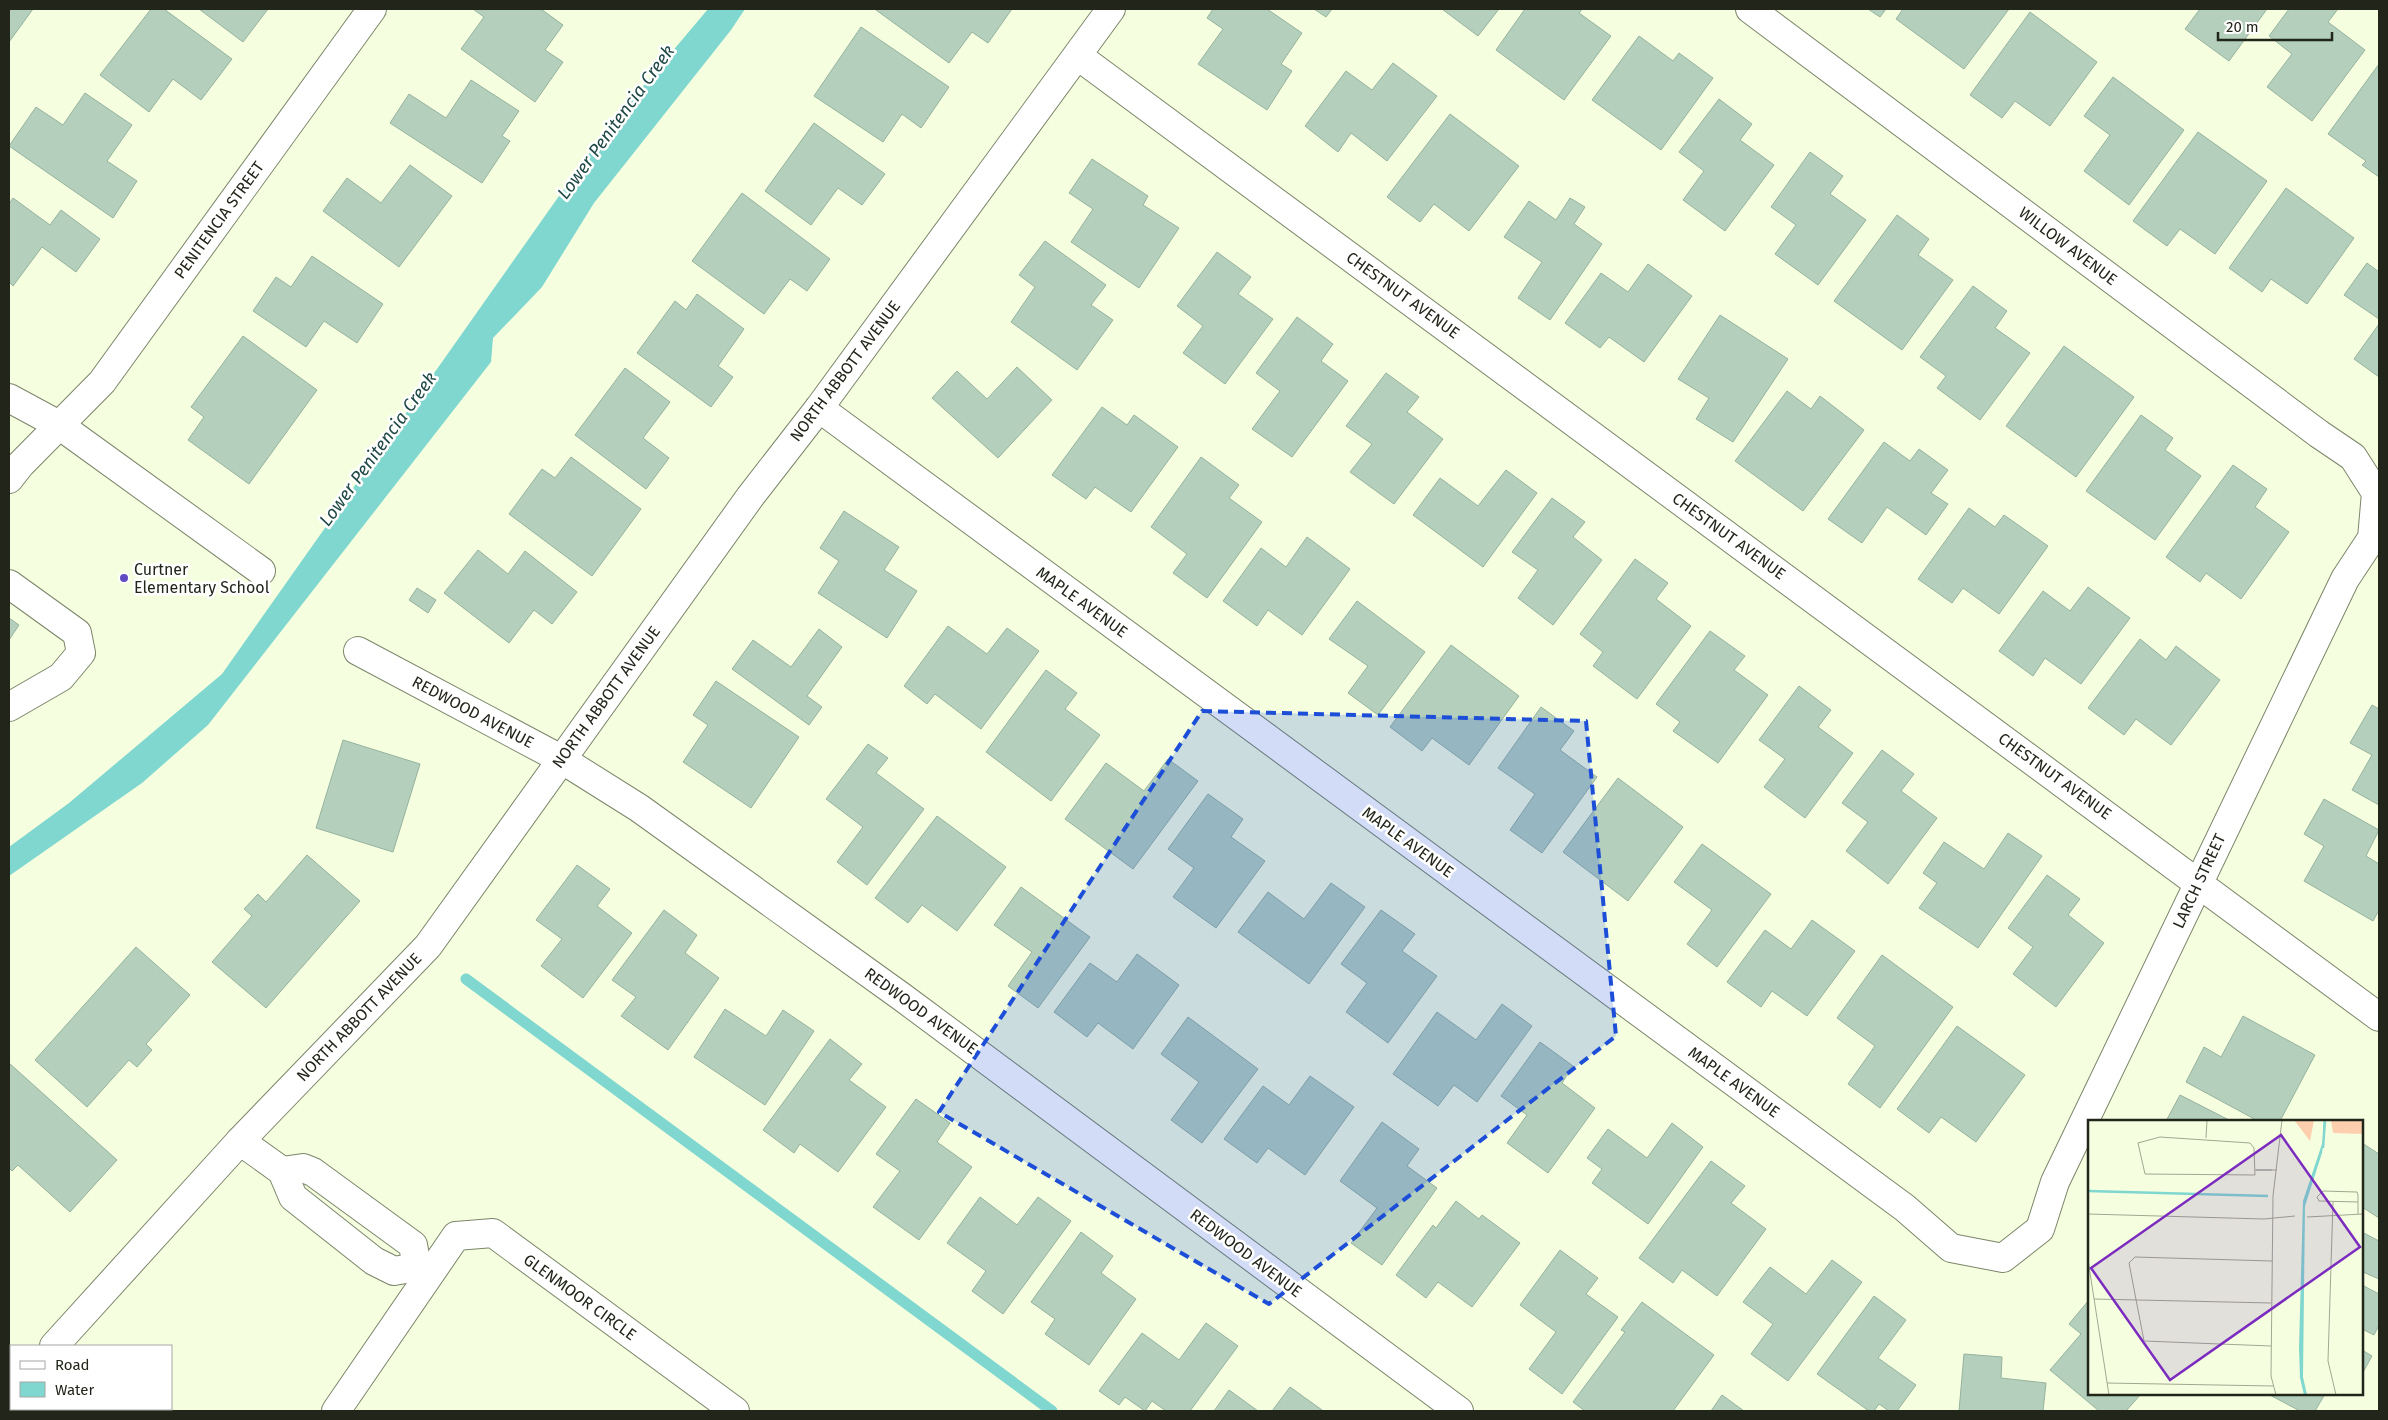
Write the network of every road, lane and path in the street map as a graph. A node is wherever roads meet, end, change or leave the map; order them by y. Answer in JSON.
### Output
{"nodes":[{"id":1,"x":372,"y":9,"type":"edge"},
{"id":2,"x":1111,"y":9,"type":"edge"},
{"id":3,"x":1750,"y":9,"type":"edge"},
{"id":4,"x":1078,"y":56,"type":"junction"},
{"id":5,"x":9,"y":398,"type":"edge"},
{"id":6,"x":819,"y":408,"type":"junction"},
{"id":7,"x":59,"y":425,"type":"junction"},
{"id":8,"x":9,"y":479,"type":"edge"},
{"id":9,"x":2376,"y":493,"type":"joint"},
{"id":10,"x":261,"y":571,"type":"dead end"},
{"id":11,"x":9,"y":584,"type":"edge"},
{"id":12,"x":358,"y":651,"type":"dead end"},
{"id":13,"x":9,"y":707,"type":"edge"},
{"id":14,"x":561,"y":759,"type":"junction"},
{"id":15,"x":2199,"y":883,"type":"junction"},
{"id":16,"x":2379,"y":1016,"type":"edge"},
{"id":17,"x":240,"y":1141,"type":"junction"},
{"id":18,"x":282,"y":1171,"type":"junction"},
{"id":19,"x":2003,"y":1258,"type":"joint"},
{"id":20,"x":422,"y":1271,"type":"junction"},
{"id":21,"x":55,"y":1345,"type":"edge"},
{"id":22,"x":336,"y":1411,"type":"edge"},
{"id":23,"x":735,"y":1411,"type":"edge"},
{"id":24,"x":1459,"y":1411,"type":"edge"}],
"edges":[{"from":1,"to":7,"type":"street","name":"PENITENCIA STREET"},
{"from":2,"to":4,"type":"street","name":"NORTH ABBOTT AVENUE"},
{"from":3,"to":9,"type":"street","name":"WILLOW AVENUE"},
{"from":4,"to":6,"type":"street","name":"NORTH ABBOTT AVENUE"},
{"from":4,"to":15,"type":"street","name":"CHESTNUT AVENUE"},
{"from":5,"to":7,"type":"street"},
{"from":6,"to":14,"type":"street","name":"NORTH ABBOTT AVENUE"},
{"from":6,"to":19,"type":"street","name":"MAPLE AVENUE"},
{"from":7,"to":8,"type":"street","name":"PENITENCIA STREET"},
{"from":7,"to":10,"type":"street"},
{"from":9,"to":15,"type":"street","name":"LARCH STREET"},
{"from":11,"to":13,"type":"street"},
{"from":12,"to":14,"type":"street","name":"REDWOOD AVENUE"},
{"from":14,"to":17,"type":"street","name":"NORTH ABBOTT AVENUE"},
{"from":14,"to":24,"type":"street","name":"REDWOOD AVENUE"},
{"from":15,"to":16,"type":"street","name":"CHESTNUT AVENUE"},
{"from":15,"to":19,"type":"street","name":"LARCH STREET"},
{"from":17,"to":18,"type":"street"},
{"from":17,"to":21,"type":"street","name":"NORTH ABBOTT AVENUE"},
{"from":18,"to":20,"type":"street"},
{"from":18,"to":20,"type":"street"},
{"from":20,"to":22,"type":"street","name":"GLENMOOR CIRCLE"},
{"from":20,"to":23,"type":"street","name":"GLENMOOR CIRCLE"}]}
